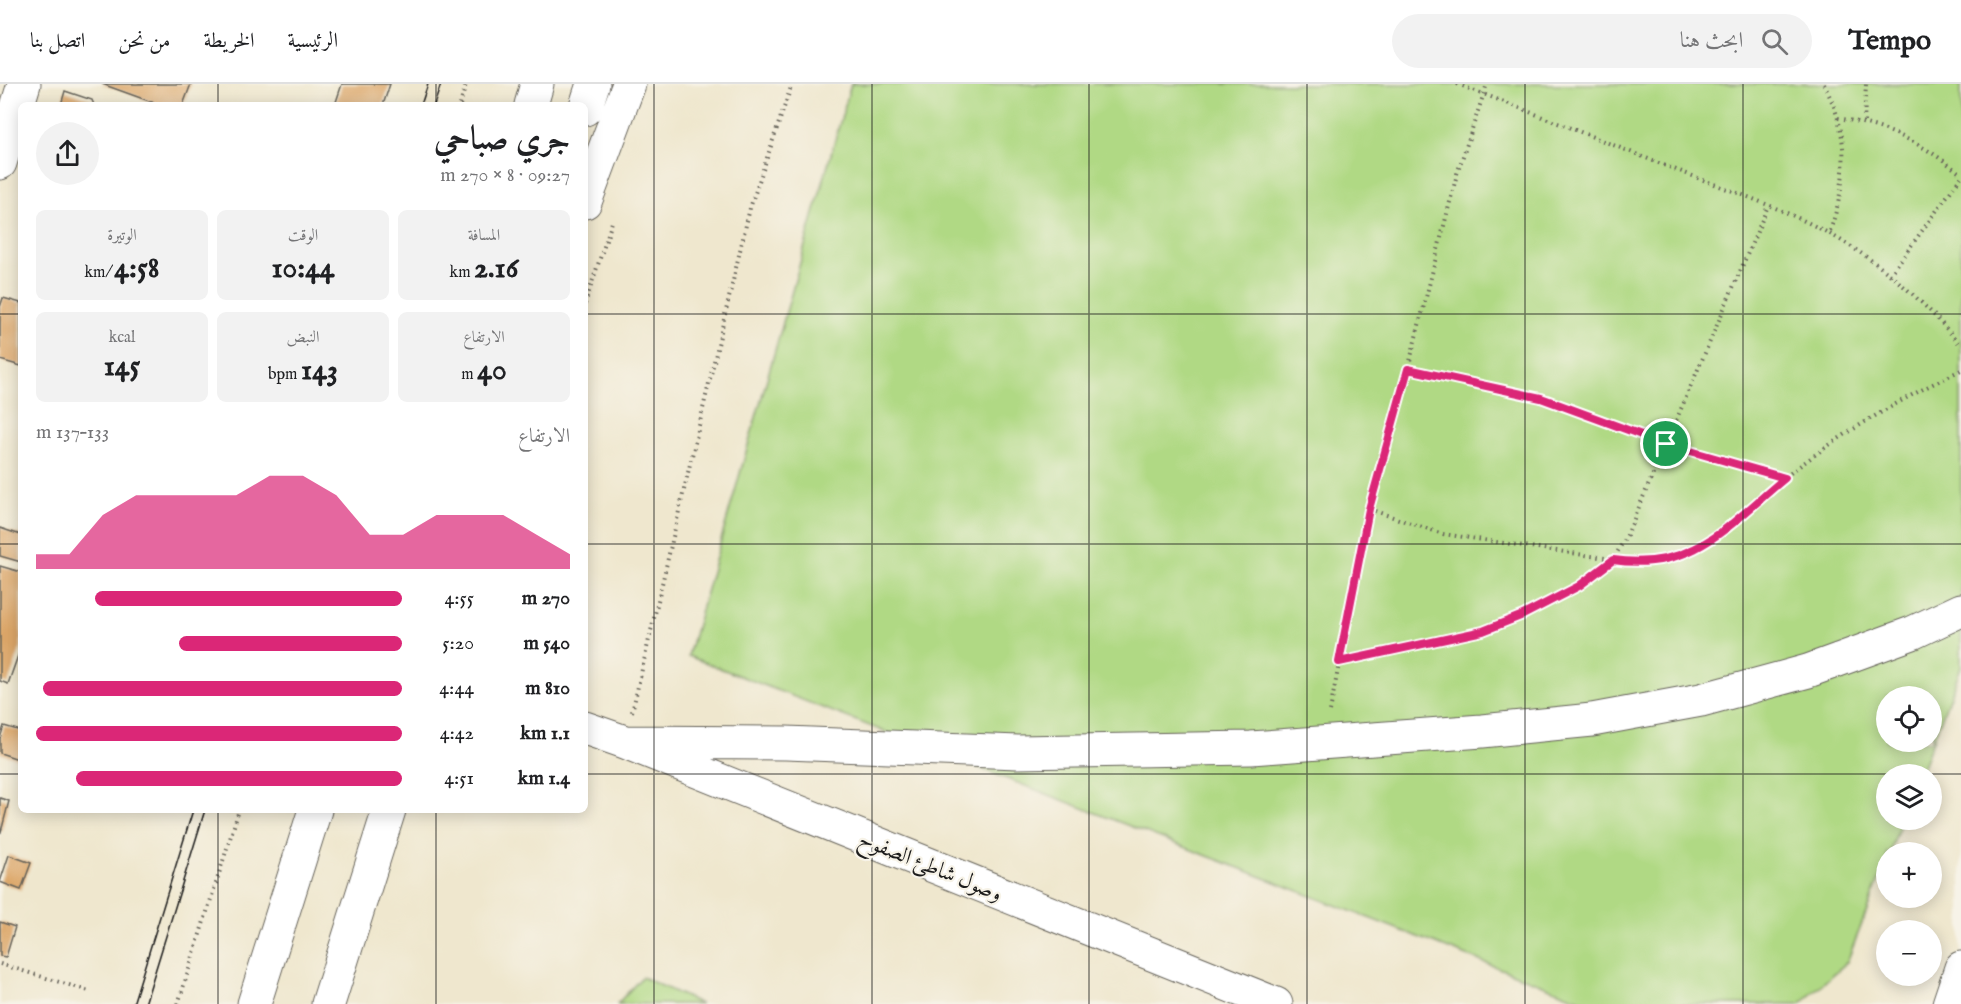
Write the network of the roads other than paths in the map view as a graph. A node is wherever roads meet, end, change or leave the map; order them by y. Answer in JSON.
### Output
{"nodes":[{"id":1,"x":24,"y":84,"type":"edge"},
{"id":2,"x":537,"y":84,"type":"edge"},
{"id":3,"x":593,"y":84,"type":"edge"},
{"id":4,"x":629,"y":84,"type":"edge"},
{"id":5,"x":532,"y":102,"type":"edge"},
{"id":6,"x":587,"y":102,"type":"edge"},
{"id":7,"x":6,"y":120,"type":"edge"},
{"id":8,"x":0,"y":163,"type":"edge"},
{"id":9,"x":588,"y":194,"type":"edge"},
{"id":10,"x":1961,"y":610,"type":"edge"},
{"id":11,"x":588,"y":729,"type":"edge"},
{"id":12,"x":625,"y":742,"type":"junction"},
{"id":13,"x":314,"y":813,"type":"edge"},
{"id":14,"x":388,"y":813,"type":"edge"},
{"id":15,"x":1961,"y":968,"type":"edge"},
{"id":16,"x":254,"y":1004,"type":"edge"},
{"id":17,"x":328,"y":1004,"type":"edge"},
{"id":18,"x":1276,"y":1004,"type":"edge"},
{"id":19,"x":1949,"y":1004,"type":"edge"}],
"edges":[{"from":1,"to":7,"type":"main road"},
{"from":2,"to":5,"type":"main road"},
{"from":3,"to":6,"type":"main road"},
{"from":4,"to":9,"type":"main road"},
{"from":7,"to":8,"type":"main road"},
{"from":10,"to":12,"type":"main road"},
{"from":11,"to":12,"type":"main road","name":"وصول شاطئ الصفوح"},
{"from":12,"to":18,"type":"main road","name":"وصول شاطئ الصفوح"},
{"from":13,"to":16,"type":"main road"},
{"from":14,"to":17,"type":"main road"},
{"from":15,"to":19,"type":"main road"}]}
